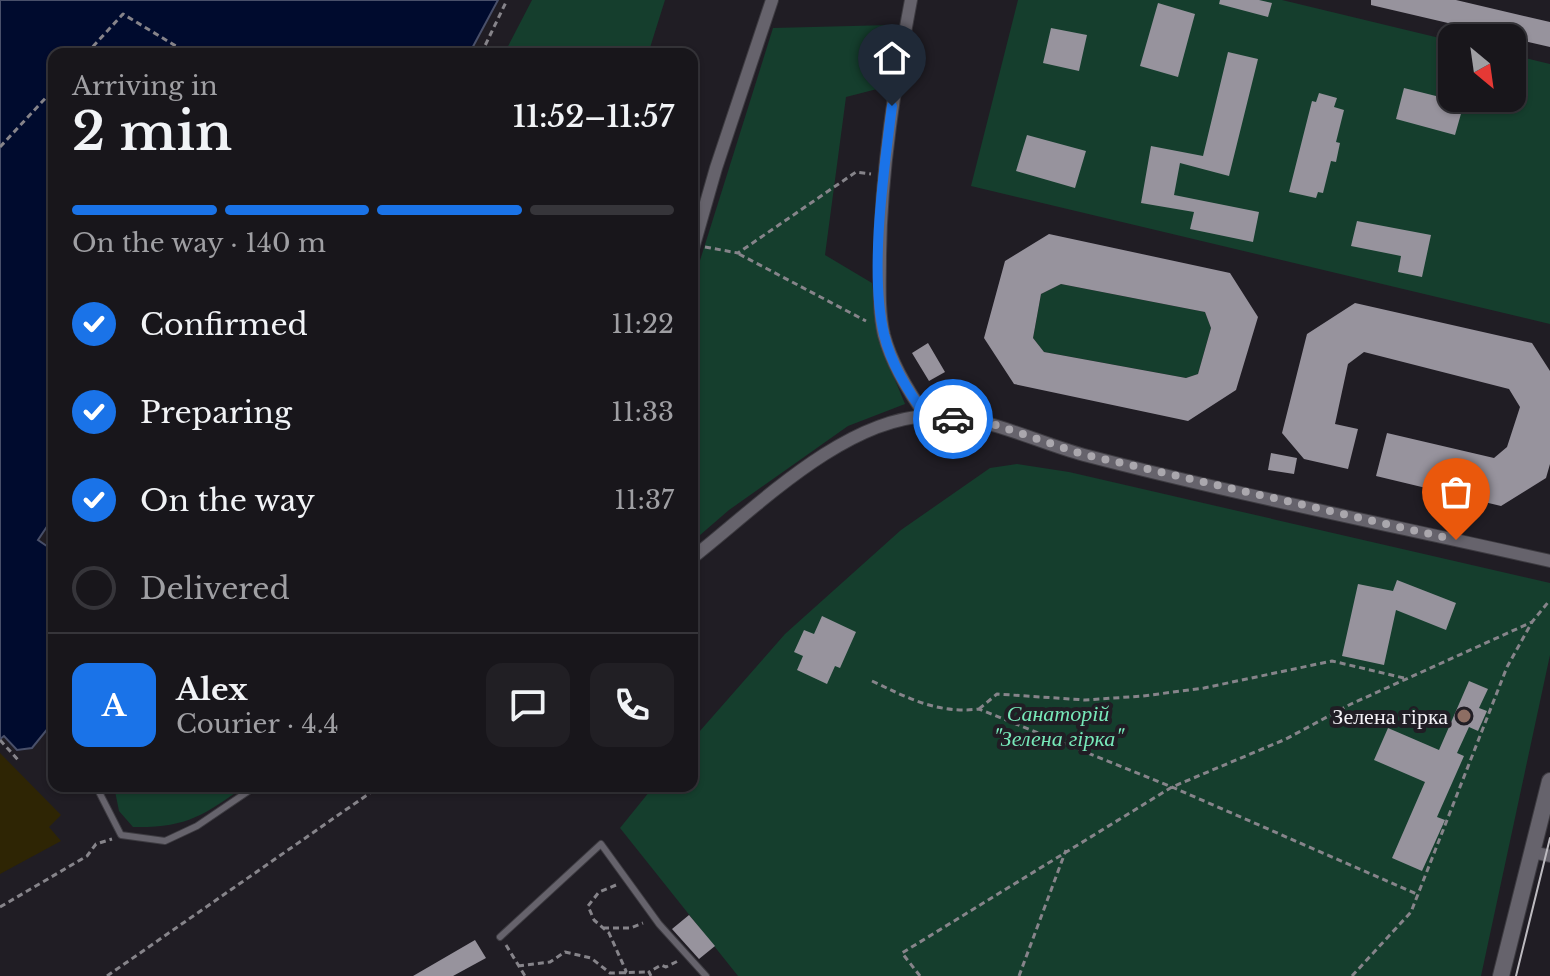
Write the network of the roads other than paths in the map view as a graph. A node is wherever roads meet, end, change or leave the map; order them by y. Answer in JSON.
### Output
{"nodes":[{"id":1,"x":772,"y":0,"type":"edge"},
{"id":2,"x":911,"y":0,"type":"edge"},
{"id":3,"x":698,"y":230,"type":"edge"},
{"id":4,"x":926,"y":416,"type":"junction"},
{"id":5,"x":698,"y":553,"type":"edge"},
{"id":6,"x":1550,"y":561,"type":"edge"},
{"id":7,"x":1550,"y":781,"type":"edge"},
{"id":8,"x":99,"y":792,"type":"edge"},
{"id":9,"x":247,"y":792,"type":"edge"},
{"id":10,"x":1532,"y":852,"type":"junction"},
{"id":11,"x":1550,"y":856,"type":"edge"},
{"id":12,"x":500,"y":937,"type":"road end"},
{"id":13,"x":706,"y":976,"type":"edge"},
{"id":14,"x":1501,"y":976,"type":"edge"}],
"edges":[{"from":1,"to":3,"type":"street"},
{"from":2,"to":4,"type":"street"},
{"from":4,"to":5,"type":"street"},
{"from":4,"to":6,"type":"street"},
{"from":7,"to":10,"type":"street"},
{"from":8,"to":9,"type":"lane"},
{"from":10,"to":11,"type":"street"},
{"from":10,"to":14,"type":"street"},
{"from":12,"to":13,"type":"lane"}]}
